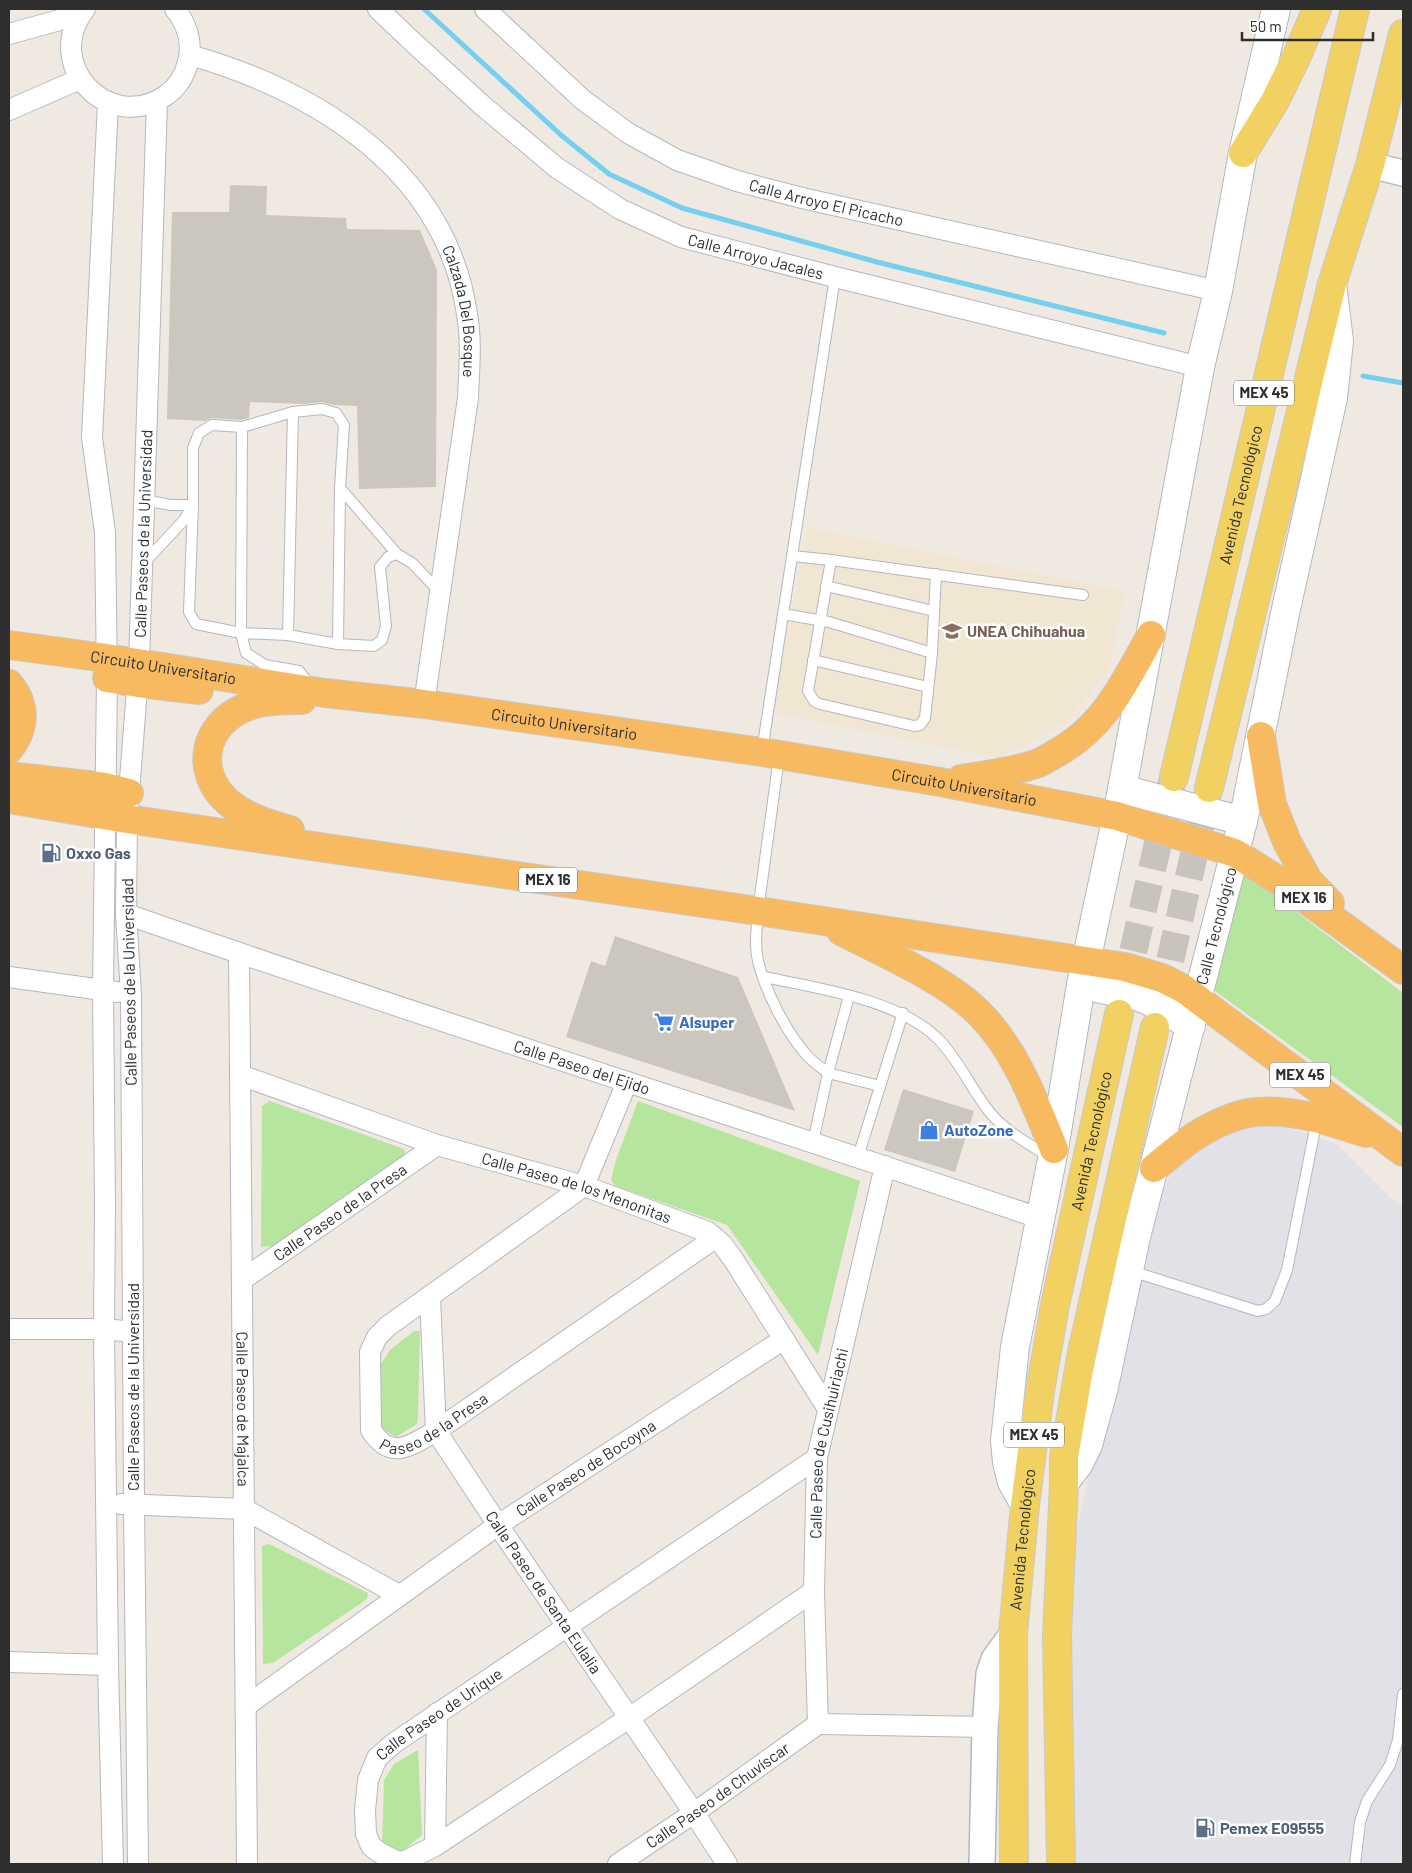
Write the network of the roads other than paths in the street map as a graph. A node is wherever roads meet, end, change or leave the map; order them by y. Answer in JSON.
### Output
{"nodes":[{"id":1,"x":174,"y":9,"type":"edge"},
{"id":2,"x":378,"y":9,"type":"edge"},
{"id":3,"x":485,"y":9,"type":"edge"},
{"id":4,"x":1276,"y":9,"type":"edge"},
{"id":5,"x":1316,"y":9,"type":"edge"},
{"id":6,"x":1355,"y":9,"type":"edge"},
{"id":7,"x":83,"y":12,"type":"edge"},
{"id":8,"x":9,"y":34,"type":"edge"},
{"id":9,"x":1403,"y":34,"type":"edge"},
{"id":10,"x":190,"y":56,"type":"junction"},
{"id":11,"x":80,"y":79,"type":"junction"},
{"id":12,"x":157,"y":101,"type":"junction"},
{"id":13,"x":108,"y":102,"type":"junction"},
{"id":14,"x":9,"y":110,"type":"edge"},
{"id":15,"x":1243,"y":153,"type":"junction"},
{"id":16,"x":1370,"y":165,"type":"junction"},
{"id":17,"x":1403,"y":173,"type":"edge"},
{"id":18,"x":835,"y":277,"type":"junction"},
{"id":19,"x":1332,"y":284,"type":"junction"},
{"id":20,"x":1218,"y":292,"type":"junction"},
{"id":21,"x":1200,"y":367,"type":"junction"},
{"id":22,"x":292,"y":412,"type":"junction"},
{"id":23,"x":242,"y":427,"type":"junction"},
{"id":24,"x":340,"y":488,"type":"junction"},
{"id":25,"x":144,"y":500,"type":"junction"},
{"id":26,"x":193,"y":505,"type":"junction"},
{"id":27,"x":397,"y":554,"type":"junction"},
{"id":28,"x":792,"y":556,"type":"junction"},
{"id":29,"x":831,"y":560,"type":"junction"},
{"id":30,"x":142,"y":565,"type":"junction"},
{"id":31,"x":936,"y":574,"type":"junction"},
{"id":32,"x":826,"y":586,"type":"junction"},
{"id":33,"x":440,"y":592,"type":"junction"},
{"id":34,"x":1083,"y":595,"type":"dead end"},
{"id":35,"x":934,"y":611,"type":"junction"},
{"id":36,"x":783,"y":614,"type":"junction"},
{"id":37,"x":820,"y":620,"type":"junction"},
{"id":38,"x":241,"y":633,"type":"junction"},
{"id":39,"x":288,"y":635,"type":"junction"},
{"id":40,"x":1150,"y":635,"type":"junction"},
{"id":41,"x":338,"y":644,"type":"junction"},
{"id":42,"x":9,"y":645,"type":"edge"},
{"id":43,"x":932,"y":653,"type":"junction"},
{"id":44,"x":813,"y":660,"type":"junction"},
{"id":45,"x":107,"y":668,"type":"junction"},
{"id":46,"x":138,"y":673,"type":"junction"},
{"id":47,"x":9,"y":684,"type":"edge"},
{"id":48,"x":928,"y":687,"type":"junction"},
{"id":49,"x":320,"y":692,"type":"junction"},
{"id":50,"x":280,"y":700,"type":"junction"},
{"id":51,"x":424,"y":704,"type":"junction"},
{"id":52,"x":1261,"y":736,"type":"junction"},
{"id":53,"x":9,"y":749,"type":"edge"},
{"id":54,"x":770,"y":754,"type":"junction"},
{"id":55,"x":9,"y":776,"type":"edge"},
{"id":56,"x":1174,"y":777,"type":"tunnel mouth"},
{"id":57,"x":940,"y":782,"type":"junction"},
{"id":58,"x":1209,"y":788,"type":"tunnel mouth"},
{"id":59,"x":1122,"y":789,"type":"junction"},
{"id":60,"x":9,"y":799,"type":"edge"},
{"id":61,"x":116,"y":803,"type":"junction"},
{"id":62,"x":1117,"y":816,"type":"junction"},
{"id":63,"x":1243,"y":821,"type":"junction"},
{"id":64,"x":1235,"y":854,"type":"junction"},
{"id":65,"x":372,"y":855,"type":"junction"},
{"id":66,"x":758,"y":911,"type":"junction"},
{"id":67,"x":126,"y":914,"type":"junction"},
{"id":68,"x":822,"y":921,"type":"junction"},
{"id":69,"x":1371,"y":946,"type":"junction"},
{"id":70,"x":239,"y":953,"type":"junction"},
{"id":71,"x":1403,"y":970,"type":"edge"},
{"id":72,"x":1084,"y":973,"type":"junction"},
{"id":73,"x":9,"y":977,"type":"edge"},
{"id":74,"x":764,"y":977,"type":"junction"},
{"id":75,"x":103,"y":990,"type":"junction"},
{"id":76,"x":131,"y":994,"type":"junction"},
{"id":77,"x":849,"y":996,"type":"junction"},
{"id":78,"x":1197,"y":999,"type":"junction"},
{"id":79,"x":903,"y":1013,"type":"junction"},
{"id":80,"x":1119,"y":1014,"type":"tunnel mouth"},
{"id":81,"x":1191,"y":1026,"type":"junction"},
{"id":82,"x":1155,"y":1027,"type":"tunnel mouth"},
{"id":83,"x":828,"y":1073,"type":"junction"},
{"id":84,"x":240,"y":1075,"type":"junction"},
{"id":85,"x":627,"y":1082,"type":"junction"},
{"id":86,"x":880,"y":1086,"type":"junction"},
{"id":87,"x":1318,"y":1118,"type":"junction"},
{"id":88,"x":813,"y":1142,"type":"junction"},
{"id":89,"x":436,"y":1146,"type":"junction"},
{"id":90,"x":1396,"y":1147,"type":"edge"},
{"id":91,"x":1053,"y":1154,"type":"junction"},
{"id":92,"x":858,"y":1157,"type":"junction"},
{"id":93,"x":886,"y":1166,"type":"junction"},
{"id":94,"x":1154,"y":1168,"type":"junction"},
{"id":95,"x":584,"y":1186,"type":"junction"},
{"id":96,"x":1039,"y":1218,"type":"junction"},
{"id":97,"x":715,"y":1238,"type":"junction"},
{"id":98,"x":1130,"y":1271,"type":"junction"},
{"id":99,"x":242,"y":1280,"type":"junction"},
{"id":100,"x":430,"y":1297,"type":"junction"},
{"id":101,"x":9,"y":1329,"type":"edge"},
{"id":102,"x":104,"y":1329,"type":"junction"},
{"id":103,"x":133,"y":1332,"type":"junction"},
{"id":104,"x":784,"y":1339,"type":"junction"},
{"id":105,"x":828,"y":1409,"type":"junction"},
{"id":106,"x":436,"y":1431,"type":"junction"},
{"id":107,"x":817,"y":1458,"type":"junction"},
{"id":108,"x":1064,"y":1483,"type":"junction"},
{"id":109,"x":106,"y":1504,"type":"junction"},
{"id":110,"x":134,"y":1504,"type":"junction"},
{"id":111,"x":1025,"y":1505,"type":"junction"},
{"id":112,"x":244,"y":1509,"type":"junction"},
{"id":113,"x":498,"y":1525,"type":"junction"},
{"id":114,"x":814,"y":1591,"type":"junction"},
{"id":115,"x":400,"y":1595,"type":"junction"},
{"id":116,"x":566,"y":1625,"type":"junction"},
{"id":117,"x":1013,"y":1633,"type":"junction"},
{"id":118,"x":9,"y":1662,"type":"edge"},
{"id":119,"x":108,"y":1665,"type":"junction"},
{"id":120,"x":1403,"y":1694,"type":"edge"},
{"id":121,"x":246,"y":1706,"type":"junction"},
{"id":122,"x":437,"y":1713,"type":"junction"},
{"id":123,"x":628,"y":1718,"type":"junction"},
{"id":124,"x":818,"y":1724,"type":"junction"},
{"id":125,"x":985,"y":1727,"type":"junction"},
{"id":126,"x":694,"y":1813,"type":"junction"},
{"id":127,"x":435,"y":1846,"type":"junction"},
{"id":128,"x":113,"y":1864,"type":"edge"},
{"id":129,"x":138,"y":1864,"type":"edge"},
{"id":130,"x":247,"y":1864,"type":"edge"},
{"id":131,"x":618,"y":1864,"type":"edge"},
{"id":132,"x":727,"y":1864,"type":"edge"},
{"id":133,"x":982,"y":1864,"type":"edge"},
{"id":134,"x":1014,"y":1864,"type":"edge"},
{"id":135,"x":1061,"y":1864,"type":"edge"},
{"id":136,"x":1355,"y":1864,"type":"edge"}],
"edges":[{"from":1,"to":10,"type":"street"},
{"from":2,"to":18,"type":"street","name":"Calle Arroyo Jacales"},
{"from":3,"to":20,"type":"street","name":"Calle Arroyo El Picacho"},
{"from":4,"to":15,"type":"main road"},
{"from":5,"to":15,"type":"main road"},
{"from":6,"to":56,"type":"main road","name":"Avenida Tecnológico","number":"MEX 45"},
{"from":7,"to":8,"type":"street"},
{"from":7,"to":11,"type":"street"},
{"from":9,"to":16,"type":"main road","number":"MEX 45"},
{"from":10,"to":12,"type":"street"},
{"from":10,"to":33,"type":"street","name":"Calzada Del Bosque"},
{"from":11,"to":13,"type":"street"},
{"from":11,"to":14,"type":"street"},
{"from":12,"to":13,"type":"street"},
{"from":12,"to":25,"type":"street","name":"Calle Paseos de la Universidad"},
{"from":13,"to":45,"type":"street","name":"Calle Paseos de la Universidad"},
{"from":15,"to":20,"type":"main road"},
{"from":16,"to":17,"type":"street"},
{"from":16,"to":19,"type":"main road","number":"MEX 45"},
{"from":18,"to":21,"type":"street","name":"Calle Arroyo Jacales"},
{"from":18,"to":28,"type":"lane"},
{"from":19,"to":52,"type":"main road","number":"MEX 45"},
{"from":19,"to":58,"type":"main road","number":"MEX 45"},
{"from":20,"to":21,"type":"main road"},
{"from":21,"to":40,"type":"main road"},
{"from":22,"to":23,"type":"lane"},
{"from":22,"to":24,"type":"lane"},
{"from":22,"to":39,"type":"lane"},
{"from":23,"to":26,"type":"lane"},
{"from":23,"to":38,"type":"lane"},
{"from":24,"to":27,"type":"lane"},
{"from":24,"to":41,"type":"lane"},
{"from":25,"to":26,"type":"lane"},
{"from":25,"to":30,"type":"street","name":"Calle Paseos de la Universidad"},
{"from":26,"to":30,"type":"lane"},
{"from":26,"to":38,"type":"lane"},
{"from":27,"to":33,"type":"lane"},
{"from":27,"to":41,"type":"lane"},
{"from":28,"to":29,"type":"lane"},
{"from":28,"to":36,"type":"lane"},
{"from":29,"to":31,"type":"lane"},
{"from":29,"to":32,"type":"lane"},
{"from":30,"to":46,"type":"street","name":"Calle Paseos de la Universidad"},
{"from":31,"to":34,"type":"lane"},
{"from":31,"to":35,"type":"lane"},
{"from":32,"to":35,"type":"lane"},
{"from":32,"to":37,"type":"lane"},
{"from":33,"to":51,"type":"street","name":"Calzada Del Bosque"},
{"from":35,"to":43,"type":"lane"},
{"from":36,"to":37,"type":"lane"},
{"from":36,"to":54,"type":"lane"},
{"from":37,"to":43,"type":"lane"},
{"from":37,"to":44,"type":"lane"},
{"from":38,"to":39,"type":"lane"},
{"from":38,"to":49,"type":"lane"},
{"from":39,"to":41,"type":"lane"},
{"from":40,"to":57,"type":"highway"},
{"from":40,"to":59,"type":"main road"},
{"from":42,"to":45,"type":"highway","name":"Circuito Universitario","number":"MEX 16"},
{"from":43,"to":48,"type":"lane"},
{"from":44,"to":48,"type":"lane"},
{"from":44,"to":48,"type":"lane"},
{"from":45,"to":46,"type":"highway","name":"Circuito Universitario","number":"MEX 16"},
{"from":45,"to":61,"type":"street","name":"Calle Paseos de la Universidad"},
{"from":46,"to":49,"type":"highway","name":"Circuito Universitario","number":"MEX 16"},
{"from":46,"to":50,"type":"highway"},
{"from":46,"to":61,"type":"street","name":"Calle Paseos de la Universidad"},
{"from":47,"to":53,"type":"highway"},
{"from":49,"to":50,"type":"highway"},
{"from":49,"to":51,"type":"highway","name":"Circuito Universitario","number":"MEX 16"},
{"from":50,"to":65,"type":"highway"},
{"from":51,"to":54,"type":"highway","name":"Circuito Universitario","number":"MEX 16"},
{"from":52,"to":63,"type":"main road","name":"Calle Tecnológico"},
{"from":52,"to":69,"type":"highway","number":"MEX 45"},
{"from":54,"to":57,"type":"highway","name":"Circuito Universitario","number":"MEX 16"},
{"from":54,"to":66,"type":"lane"},
{"from":55,"to":61,"type":"highway"},
{"from":57,"to":62,"type":"highway","name":"Circuito Universitario","number":"MEX 16"},
{"from":59,"to":62,"type":"main road"},
{"from":59,"to":63,"type":"main road"},
{"from":60,"to":61,"type":"highway","number":"MEX 16"},
{"from":61,"to":65,"type":"highway","number":"MEX 16"},
{"from":61,"to":67,"type":"street","name":"Calle Paseos de la Universidad"},
{"from":61,"to":75,"type":"street","name":"Calle Paseos de la Universidad"},
{"from":62,"to":64,"type":"highway","number":"MEX 16"},
{"from":62,"to":72,"type":"main road"},
{"from":63,"to":64,"type":"main road","name":"Calle Tecnológico"},
{"from":64,"to":69,"type":"highway","number":"MEX 16"},
{"from":64,"to":78,"type":"main road","name":"Calle Tecnológico"},
{"from":65,"to":66,"type":"highway","number":"MEX 16"},
{"from":66,"to":68,"type":"highway","number":"MEX 16"},
{"from":66,"to":74,"type":"lane"},
{"from":67,"to":70,"type":"street","name":"Calle Paseo del Ejido"},
{"from":67,"to":76,"type":"street","name":"Calle Paseos de la Universidad"},
{"from":68,"to":72,"type":"highway","number":"MEX 16"},
{"from":68,"to":91,"type":"highway"},
{"from":69,"to":71,"type":"highway","number":"MEX 45"},
{"from":70,"to":84,"type":"street","name":"Calle Paseo de Majalca"},
{"from":70,"to":85,"type":"street","name":"Calle Paseo del Ejido"},
{"from":72,"to":78,"type":"highway","number":"MEX 45"},
{"from":72,"to":81,"type":"main road"},
{"from":72,"to":91,"type":"main road"},
{"from":73,"to":75,"type":"street"},
{"from":74,"to":77,"type":"lane"},
{"from":74,"to":83,"type":"lane"},
{"from":75,"to":76,"type":"street"},
{"from":75,"to":102,"type":"street","name":"Calle Paseos de la Universidad"},
{"from":76,"to":103,"type":"street","name":"Calle Paseos de la Universidad"},
{"from":77,"to":79,"type":"lane"},
{"from":77,"to":83,"type":"lane"},
{"from":78,"to":81,"type":"main road","name":"Calle Tecnológico"},
{"from":78,"to":90,"type":"highway","number":"MEX 45"},
{"from":79,"to":86,"type":"lane"},
{"from":79,"to":91,"type":"lane"},
{"from":80,"to":111,"type":"main road","name":"Avenida Tecnológico","number":"MEX 45"},
{"from":81,"to":94,"type":"main road","name":"Calle Tecnológico"},
{"from":82,"to":108,"type":"main road","number":"MEX 45"},
{"from":83,"to":86,"type":"lane"},
{"from":83,"to":88,"type":"lane"},
{"from":84,"to":89,"type":"street","name":"Calle Paseo de los Menonitas"},
{"from":84,"to":99,"type":"street","name":"Calle Paseo de Majalca"},
{"from":85,"to":88,"type":"street","name":"Calle Paseo del Ejido"},
{"from":85,"to":95,"type":"street"},
{"from":86,"to":92,"type":"lane"},
{"from":87,"to":90,"type":"highway"},
{"from":87,"to":94,"type":"highway"},
{"from":87,"to":98,"type":"lane"},
{"from":88,"to":92,"type":"street","name":"Calle Paseo del Ejido"},
{"from":89,"to":95,"type":"street","name":"Calle Paseo de los Menonitas"},
{"from":89,"to":99,"type":"street","name":"Calle Paseo de la Presa"},
{"from":91,"to":96,"type":"main road"},
{"from":92,"to":93,"type":"street","name":"Calle Paseo del Ejido"},
{"from":93,"to":96,"type":"street","name":"Calle Paseo del Ejido"},
{"from":93,"to":105,"type":"street","name":"Calle Paseo de Cusihuiriachi"},
{"from":94,"to":98,"type":"main road","name":"Calle Tecnológico"},
{"from":95,"to":97,"type":"street","name":"Calle Paseo de los Menonitas"},
{"from":95,"to":100,"type":"street","name":"Paseo de la Presa"},
{"from":96,"to":111,"type":"main road"},
{"from":97,"to":104,"type":"street","name":"Calle Paseo de los Menonitas"},
{"from":97,"to":106,"type":"street","name":"Paseo de la Presa"},
{"from":98,"to":108,"type":"main road","name":"Calle Tecnológico"},
{"from":99,"to":112,"type":"street","name":"Calle Paseo de Majalca"},
{"from":100,"to":106,"type":"street"},
{"from":100,"to":106,"type":"street","name":"Paseo de la Presa"},
{"from":101,"to":102,"type":"street"},
{"from":102,"to":103,"type":"street"},
{"from":102,"to":109,"type":"street","name":"Calle Paseos de la Universidad"},
{"from":103,"to":110,"type":"street","name":"Calle Paseos de la Universidad"},
{"from":104,"to":105,"type":"street","name":"Calle Paseo de los Menonitas"},
{"from":104,"to":113,"type":"street","name":"Calle Paseo de Bocoyna"},
{"from":105,"to":107,"type":"street","name":"Calle Paseo de Cusihuiriachi"},
{"from":106,"to":113,"type":"street","name":"Calle Paseo de Santa Eulalia"},
{"from":107,"to":114,"type":"street","name":"Calle Paseo de Cusihuiriachi"},
{"from":107,"to":116,"type":"street","name":"Calle Paseo de Urique"},
{"from":108,"to":135,"type":"main road","number":"MEX 45"},
{"from":109,"to":110,"type":"street"},
{"from":109,"to":119,"type":"street","name":"Calle Paseos de la Universidad"},
{"from":110,"to":112,"type":"street"},
{"from":110,"to":129,"type":"street","name":"Calle Paseos de la Universidad"},
{"from":111,"to":117,"type":"main road","name":"Avenida Tecnológico","number":"MEX 45"},
{"from":112,"to":115,"type":"street"},
{"from":112,"to":121,"type":"street","name":"Calle Paseo de Majalca"},
{"from":113,"to":115,"type":"street","name":"Calle Paseo de Bocoyna"},
{"from":113,"to":116,"type":"street","name":"Calle Paseo de Santa Eulalia"},
{"from":114,"to":123,"type":"street","name":"Calle Paseo de Urique"},
{"from":114,"to":124,"type":"street","name":"Calle Paseo de Cusihuiriachi"},
{"from":115,"to":121,"type":"street","name":"Calle Paseo de Bocoyna"},
{"from":116,"to":122,"type":"street","name":"Calle Paseo de Urique"},
{"from":116,"to":123,"type":"street","name":"Calle Paseo de Santa Eulalia"},
{"from":117,"to":125,"type":"street"},
{"from":117,"to":134,"type":"main road","name":"Avenida Tecnológico","number":"MEX 45"},
{"from":118,"to":119,"type":"street"},
{"from":119,"to":128,"type":"street","name":"Calle Paseos de la Universidad"},
{"from":120,"to":136,"type":"lane"},
{"from":121,"to":130,"type":"street","name":"Calle Paseo de Majalca"},
{"from":122,"to":127,"type":"street"},
{"from":122,"to":127,"type":"street","name":"Calle Paseo de Urique"},
{"from":123,"to":126,"type":"street","name":"Calle Paseo de Santa Eulalia"},
{"from":123,"to":127,"type":"street","name":"Calle Paseo de Urique"},
{"from":124,"to":125,"type":"street"},
{"from":124,"to":126,"type":"street","name":"Calle Paseo de Chuvíscar"},
{"from":125,"to":133,"type":"street"},
{"from":126,"to":131,"type":"street","name":"Calle Paseo de Chuvíscar"},
{"from":126,"to":132,"type":"street","name":"Calle Paseo de Santa Eulalia"}]}
